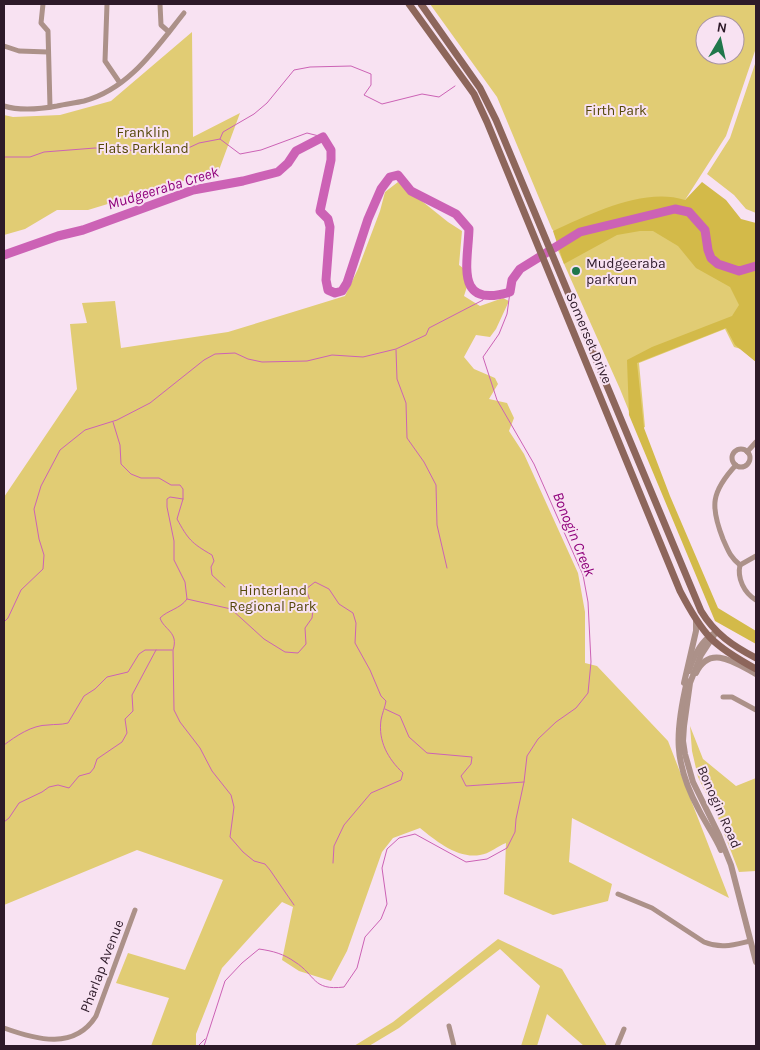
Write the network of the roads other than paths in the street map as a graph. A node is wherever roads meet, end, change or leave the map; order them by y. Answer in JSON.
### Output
{"nodes":[{"id":1,"x":43,"y":4,"type":"edge"},
{"id":2,"x":107,"y":4,"type":"edge"},
{"id":3,"x":160,"y":4,"type":"edge"},
{"id":4,"x":409,"y":4,"type":"edge"},
{"id":5,"x":421,"y":4,"type":"edge"},
{"id":6,"x":184,"y":13,"type":"dead end"},
{"id":7,"x":169,"y":32,"type":"junction"},
{"id":8,"x":4,"y":46,"type":"edge"},
{"id":9,"x":48,"y":52,"type":"junction"},
{"id":10,"x":120,"y":83,"type":"junction"},
{"id":11,"x":4,"y":106,"type":"edge"},
{"id":12,"x":50,"y":107,"type":"junction"},
{"id":13,"x":622,"y":421,"type":"junction"},
{"id":14,"x":612,"y":425,"type":"junction"},
{"id":15,"x":756,"y":442,"type":"edge"},
{"id":16,"x":747,"y":452,"type":"junction"},
{"id":17,"x":736,"y":465,"type":"junction"},
{"id":18,"x":756,"y":556,"type":"edge"},
{"id":19,"x":740,"y":565,"type":"junction"},
{"id":20,"x":756,"y":600,"type":"edge"},
{"id":21,"x":696,"y":620,"type":"junction"},
{"id":22,"x":716,"y":632,"type":"junction"},
{"id":23,"x":710,"y":638,"type":"junction"},
{"id":24,"x":756,"y":658,"type":"edge"},
{"id":25,"x":756,"y":669,"type":"edge"},
{"id":26,"x":756,"y":674,"type":"edge"},
{"id":27,"x":686,"y":695,"type":"junction"},
{"id":28,"x":723,"y":697,"type":"dead end"},
{"id":29,"x":756,"y":710,"type":"edge"},
{"id":30,"x":688,"y":770,"type":"junction"},
{"id":31,"x":700,"y":812,"type":"junction"},
{"id":32,"x":732,"y":874,"type":"junction"},
{"id":33,"x":618,"y":894,"type":"dead end"},
{"id":34,"x":135,"y":910,"type":"dead end"},
{"id":35,"x":750,"y":941,"type":"junction"},
{"id":36,"x":756,"y":962,"type":"edge"},
{"id":37,"x":449,"y":1026,"type":"dead end"},
{"id":38,"x":4,"y":1028,"type":"edge"},
{"id":39,"x":624,"y":1029,"type":"dead end"},
{"id":40,"x":454,"y":1046,"type":"edge"},
{"id":41,"x":617,"y":1046,"type":"edge"}],
"edges":[{"from":1,"to":9,"type":"street"},
{"from":2,"to":10,"type":"street"},
{"from":3,"to":7,"type":"street"},
{"from":4,"to":14,"type":"main road","name":"Somerset Drive"},
{"from":5,"to":13,"type":"main road","name":"Somerset Drive"},
{"from":6,"to":7,"type":"street"},
{"from":7,"to":10,"type":"street"},
{"from":8,"to":9,"type":"street"},
{"from":9,"to":12,"type":"street"},
{"from":10,"to":12,"type":"street"},
{"from":11,"to":12,"type":"street"},
{"from":13,"to":14,"type":"main road"},
{"from":13,"to":22,"type":"main road","name":"Somerset Drive"},
{"from":14,"to":21,"type":"main road","name":"Somerset Drive"},
{"from":15,"to":16,"type":"street"},
{"from":16,"to":17,"type":"street"},
{"from":16,"to":17,"type":"street"},
{"from":17,"to":19,"type":"street"},
{"from":18,"to":19,"type":"street"},
{"from":19,"to":20,"type":"street"},
{"from":21,"to":23,"type":"main road","name":"Somerset Drive"},
{"from":21,"to":27,"type":"street"},
{"from":22,"to":23,"type":"street","name":"Bonogin Road"},
{"from":22,"to":24,"type":"main road","name":"Somerset Drive"},
{"from":23,"to":25,"type":"main road","name":"Somerset Drive"},
{"from":23,"to":27,"type":"street","name":"Bonogin Road"},
{"from":26,"to":27,"type":"street"},
{"from":27,"to":30,"type":"street","name":"Bonogin Road"},
{"from":27,"to":31,"type":"street","name":"Bonogin Road"},
{"from":28,"to":29,"type":"street"},
{"from":30,"to":31,"type":"street"},
{"from":30,"to":32,"type":"street","name":"Bonogin Road"},
{"from":31,"to":32,"type":"street","name":"Bonogin Road"},
{"from":32,"to":35,"type":"street","name":"Bonogin Road"},
{"from":33,"to":35,"type":"street"},
{"from":34,"to":38,"type":"street","name":"Pharlap Avenue"},
{"from":35,"to":36,"type":"street","name":"Bonogin Road"},
{"from":37,"to":40,"type":"street"},
{"from":39,"to":41,"type":"street"}]}
